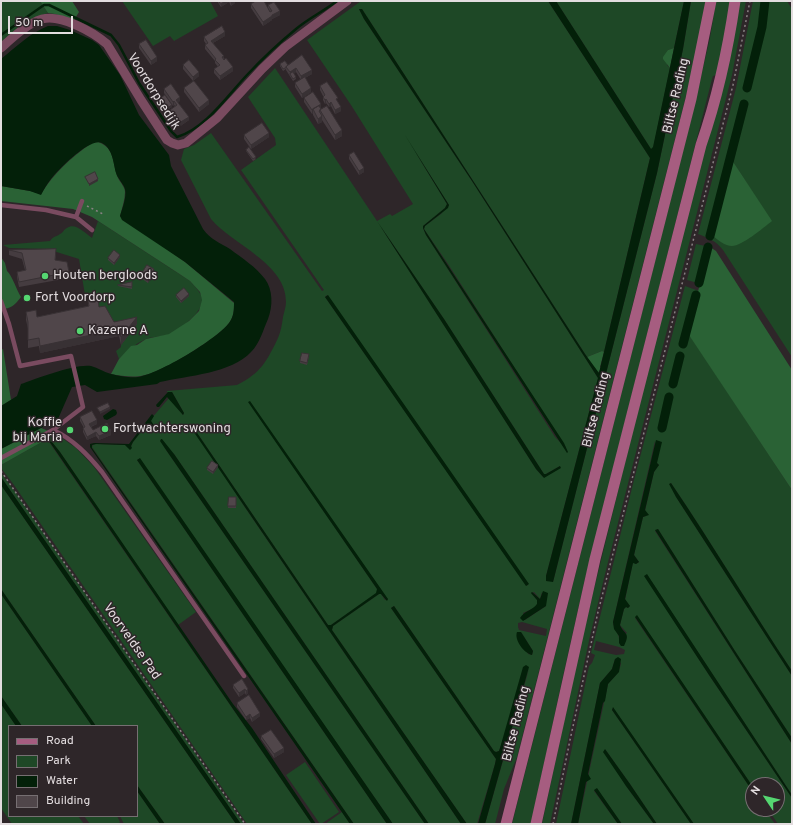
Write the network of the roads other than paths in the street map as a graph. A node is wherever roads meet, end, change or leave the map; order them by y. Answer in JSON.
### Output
{"nodes":[{"id":1,"x":347,"y":1,"type":"edge"},
{"id":2,"x":711,"y":1,"type":"edge"},
{"id":3,"x":735,"y":1,"type":"edge"},
{"id":4,"x":1,"y":48,"type":"edge"},
{"id":5,"x":82,"y":201,"type":"dead end"},
{"id":6,"x":1,"y":205,"type":"edge"},
{"id":7,"x":76,"y":217,"type":"junction"},
{"id":8,"x":92,"y":230,"type":"dead end"},
{"id":9,"x":1,"y":301,"type":"edge"},
{"id":10,"x":53,"y":430,"type":"junction"},
{"id":11,"x":1,"y":458,"type":"edge"},
{"id":12,"x":244,"y":676,"type":"dead end"},
{"id":13,"x":506,"y":824,"type":"edge"},
{"id":14,"x":536,"y":824,"type":"edge"}],
"edges":[{"from":1,"to":4,"type":"street","name":"Voordorpsedijk"},
{"from":2,"to":13,"type":"main road","name":"Biltse Rading"},
{"from":3,"to":14,"type":"main road"},
{"from":5,"to":7,"type":"lane"},
{"from":6,"to":7,"type":"lane"},
{"from":7,"to":8,"type":"lane"},
{"from":9,"to":10,"type":"lane"},
{"from":10,"to":11,"type":"lane"},
{"from":10,"to":12,"type":"lane"}]}
